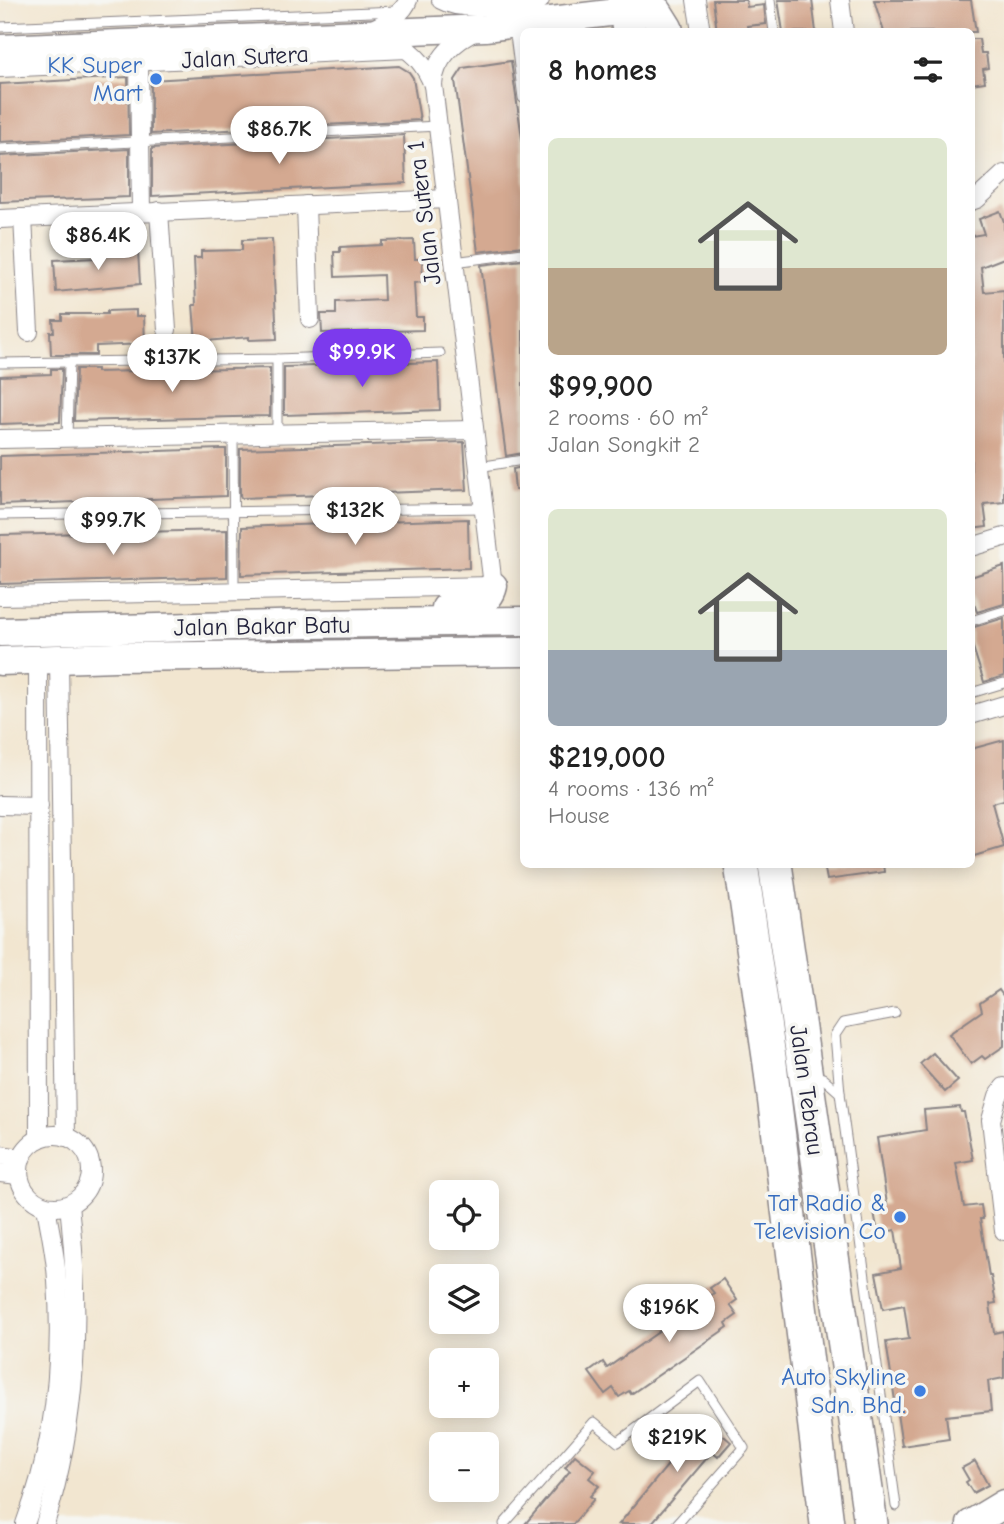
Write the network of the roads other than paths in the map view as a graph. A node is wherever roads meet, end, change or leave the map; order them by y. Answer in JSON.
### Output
{"nodes":[{"id":1,"x":441,"y":0,"type":"edge"},
{"id":2,"x":540,"y":0,"type":"edge"},
{"id":3,"x":696,"y":0,"type":"edge"},
{"id":4,"x":770,"y":0,"type":"edge"},
{"id":5,"x":840,"y":0,"type":"edge"},
{"id":6,"x":404,"y":6,"type":"edge"},
{"id":7,"x":630,"y":9,"type":"edge"},
{"id":8,"x":511,"y":10,"type":"edge"},
{"id":9,"x":665,"y":20,"type":"edge"},
{"id":10,"x":0,"y":27,"type":"edge"},
{"id":11,"x":485,"y":28,"type":"junction"},
{"id":12,"x":700,"y":28,"type":"edge"},
{"id":13,"x":774,"y":28,"type":"edge"},
{"id":14,"x":844,"y":28,"type":"edge"},
{"id":15,"x":182,"y":30,"type":"junction"},
{"id":16,"x":373,"y":33,"type":"junction"},
{"id":17,"x":0,"y":48,"type":"edge"},
{"id":18,"x":407,"y":49,"type":"junction"},
{"id":19,"x":139,"y":62,"type":"junction"},
{"id":20,"x":0,"y":68,"type":"edge"},
{"id":21,"x":520,"y":76,"type":"edge"},
{"id":22,"x":433,"y":85,"type":"junction"},
{"id":23,"x":438,"y":126,"type":"junction"},
{"id":24,"x":140,"y":141,"type":"junction"},
{"id":25,"x":0,"y":149,"type":"edge"},
{"id":26,"x":1002,"y":180,"type":"edge"},
{"id":27,"x":447,"y":199,"type":"junction"},
{"id":28,"x":975,"y":199,"type":"edge"},
{"id":29,"x":306,"y":205,"type":"junction"},
{"id":30,"x":150,"y":212,"type":"junction"},
{"id":31,"x":23,"y":218,"type":"junction"},
{"id":32,"x":0,"y":219,"type":"edge"},
{"id":33,"x":520,"y":253,"type":"edge"},
{"id":34,"x":454,"y":262,"type":"junction"},
{"id":35,"x":310,"y":319,"type":"dead end"},
{"id":36,"x":167,"y":330,"type":"dead end"},
{"id":37,"x":29,"y":332,"type":"dead end"},
{"id":38,"x":440,"y":353,"type":"dead end"},
{"id":39,"x":277,"y":359,"type":"junction"},
{"id":40,"x":69,"y":362,"type":"junction"},
{"id":41,"x":0,"y":363,"type":"edge"},
{"id":42,"x":474,"y":430,"type":"junction"},
{"id":43,"x":277,"y":433,"type":"junction"},
{"id":44,"x":233,"y":434,"type":"junction"},
{"id":45,"x":67,"y":438,"type":"junction"},
{"id":46,"x":0,"y":439,"type":"edge"},
{"id":47,"x":520,"y":460,"type":"edge"},
{"id":48,"x":478,"y":467,"type":"junction"},
{"id":49,"x":483,"y":508,"type":"junction"},
{"id":50,"x":234,"y":513,"type":"junction"},
{"id":51,"x":0,"y":515,"type":"edge"},
{"id":52,"x":1004,"y":537,"type":"edge"},
{"id":53,"x":975,"y":546,"type":"edge"},
{"id":54,"x":234,"y":581,"type":"dead end"},
{"id":55,"x":493,"y":586,"type":"junction"},
{"id":56,"x":0,"y":596,"type":"edge"},
{"id":57,"x":1004,"y":611,"type":"edge"},
{"id":58,"x":975,"y":620,"type":"edge"},
{"id":59,"x":520,"y":621,"type":"edge"},
{"id":60,"x":400,"y":622,"type":"junction"},
{"id":61,"x":311,"y":624,"type":"junction"},
{"id":62,"x":0,"y":635,"type":"edge"},
{"id":63,"x":520,"y":652,"type":"edge"},
{"id":64,"x":49,"y":656,"type":"junction"},
{"id":65,"x":0,"y":661,"type":"edge"},
{"id":66,"x":1004,"y":683,"type":"edge"},
{"id":67,"x":975,"y":692,"type":"edge"},
{"id":68,"x":1004,"y":705,"type":"edge"},
{"id":69,"x":975,"y":714,"type":"edge"},
{"id":70,"x":0,"y":805,"type":"edge"},
{"id":71,"x":39,"y":806,"type":"junction"},
{"id":72,"x":728,"y":868,"type":"edge"},
{"id":73,"x":742,"y":868,"type":"edge"},
{"id":74,"x":776,"y":868,"type":"edge"},
{"id":75,"x":752,"y":935,"type":"junction"},
{"id":76,"x":895,"y":1013,"type":"dead end"},
{"id":77,"x":804,"y":1075,"type":"junction"},
{"id":78,"x":1004,"y":1087,"type":"edge"},
{"id":79,"x":840,"y":1093,"type":"junction"},
{"id":80,"x":66,"y":1137,"type":"junction"},
{"id":81,"x":39,"y":1139,"type":"junction"},
{"id":82,"x":0,"y":1155,"type":"edge"},
{"id":83,"x":20,"y":1166,"type":"junction"},
{"id":84,"x":0,"y":1173,"type":"edge"},
{"id":85,"x":68,"y":1205,"type":"junction"},
{"id":86,"x":46,"y":1207,"type":"junction"},
{"id":87,"x":1004,"y":1231,"type":"edge"},
{"id":88,"x":794,"y":1255,"type":"junction"},
{"id":89,"x":1004,"y":1504,"type":"edge"},
{"id":90,"x":877,"y":1519,"type":"edge"},
{"id":91,"x":25,"y":1524,"type":"edge"},
{"id":92,"x":45,"y":1524,"type":"edge"},
{"id":93,"x":504,"y":1524,"type":"edge"},
{"id":94,"x":677,"y":1524,"type":"edge"},
{"id":95,"x":807,"y":1524,"type":"edge"},
{"id":96,"x":827,"y":1524,"type":"edge"},
{"id":97,"x":971,"y":1524,"type":"edge"}],
"edges":[{"from":1,"to":8,"type":"street","name":"Jalan Sutera"},
{"from":2,"to":8,"type":"street","name":"Jalan Sutera"},
{"from":3,"to":12,"type":"street"},
{"from":4,"to":13,"type":"lane"},
{"from":5,"to":14,"type":"street"},
{"from":6,"to":15,"type":"lane"},
{"from":6,"to":16,"type":"street"},
{"from":7,"to":8,"type":"street","name":"Jalan Sutera"},
{"from":7,"to":9,"type":"highway"},
{"from":8,"to":11,"type":"street","name":"Jalan Sutera"},
{"from":8,"to":21,"type":"lane"},
{"from":10,"to":15,"type":"lane"},
{"from":11,"to":16,"type":"street","name":"Jalan Sutera"},
{"from":11,"to":22,"type":"street","name":"Jalan Sutera 1"},
{"from":15,"to":16,"type":"street","name":"Jalan Sutera"},
{"from":15,"to":17,"type":"street","name":"Jalan Sutera"},
{"from":16,"to":18,"type":"street","name":"Jalan Sutera 1"},
{"from":18,"to":19,"type":"street","name":"Jalan Sutera"},
{"from":18,"to":22,"type":"street","name":"Jalan Sutera 1"},
{"from":19,"to":20,"type":"street","name":"Jalan Sutera"},
{"from":19,"to":24,"type":"street"},
{"from":22,"to":23,"type":"street","name":"Jalan Sutera 1"},
{"from":23,"to":24,"type":"lane"},
{"from":23,"to":27,"type":"street","name":"Jalan Sutera 1"},
{"from":24,"to":25,"type":"lane"},
{"from":24,"to":30,"type":"street"},
{"from":26,"to":28,"type":"street"},
{"from":27,"to":29,"type":"street"},
{"from":27,"to":34,"type":"street","name":"Jalan Sutera 1"},
{"from":29,"to":30,"type":"street"},
{"from":29,"to":35,"type":"street"},
{"from":30,"to":31,"type":"street"},
{"from":30,"to":36,"type":"street"},
{"from":31,"to":32,"type":"street"},
{"from":31,"to":37,"type":"street"},
{"from":33,"to":34,"type":"lane"},
{"from":34,"to":42,"type":"street","name":"Jalan Sutera 1"},
{"from":38,"to":39,"type":"lane"},
{"from":39,"to":40,"type":"lane"},
{"from":39,"to":43,"type":"lane"},
{"from":40,"to":41,"type":"lane"},
{"from":40,"to":45,"type":"lane"},
{"from":42,"to":43,"type":"street"},
{"from":42,"to":48,"type":"street","name":"Jalan Sutera 1"},
{"from":43,"to":44,"type":"street"},
{"from":44,"to":45,"type":"street"},
{"from":44,"to":50,"type":"lane"},
{"from":45,"to":46,"type":"street"},
{"from":47,"to":48,"type":"lane"},
{"from":48,"to":49,"type":"street","name":"Jalan Sutera 1"},
{"from":49,"to":50,"type":"lane"},
{"from":49,"to":55,"type":"street","name":"Jalan Sutera 1"},
{"from":50,"to":51,"type":"lane"},
{"from":50,"to":54,"type":"lane"},
{"from":52,"to":53,"type":"street"},
{"from":55,"to":56,"type":"street"},
{"from":55,"to":60,"type":"main road"},
{"from":57,"to":58,"type":"lane"},
{"from":59,"to":60,"type":"main road","name":"Jalan Bakar Batu"},
{"from":60,"to":61,"type":"main road","name":"Jalan Bakar Batu"},
{"from":61,"to":62,"type":"main road","name":"Jalan Bakar Batu"},
{"from":61,"to":64,"type":"main road"},
{"from":62,"to":64,"type":"main road"},
{"from":63,"to":64,"type":"main road","name":"Jalan Bakar Batu"},
{"from":64,"to":65,"type":"main road","name":"Jalan Bakar Batu"},
{"from":64,"to":71,"type":"street"},
{"from":64,"to":80,"type":"street"},
{"from":66,"to":67,"type":"lane"},
{"from":68,"to":69,"type":"street"},
{"from":70,"to":71,"type":"street"},
{"from":71,"to":81,"type":"street"},
{"from":72,"to":75,"type":"highway"},
{"from":73,"to":75,"type":"highway","name":"Jalan Tebrau"},
{"from":74,"to":77,"type":"highway","name":"Jalan Tebrau"},
{"from":75,"to":88,"type":"highway","name":"Jalan Tebrau"},
{"from":76,"to":79,"type":"lane"},
{"from":77,"to":79,"type":"lane"},
{"from":77,"to":90,"type":"highway","name":"Jalan Tebrau"},
{"from":78,"to":87,"type":"street"},
{"from":79,"to":90,"type":"lane"},
{"from":80,"to":81,"type":"street"},
{"from":80,"to":85,"type":"street"},
{"from":81,"to":83,"type":"street"},
{"from":82,"to":83,"type":"street"},
{"from":83,"to":84,"type":"street"},
{"from":83,"to":86,"type":"street"},
{"from":85,"to":86,"type":"street"},
{"from":85,"to":92,"type":"street"},
{"from":86,"to":91,"type":"street"},
{"from":88,"to":95,"type":"highway"},
{"from":88,"to":96,"type":"highway","name":"Jalan Tebrau"},
{"from":89,"to":97,"type":"main road"},
{"from":93,"to":94,"type":"lane"}]}
